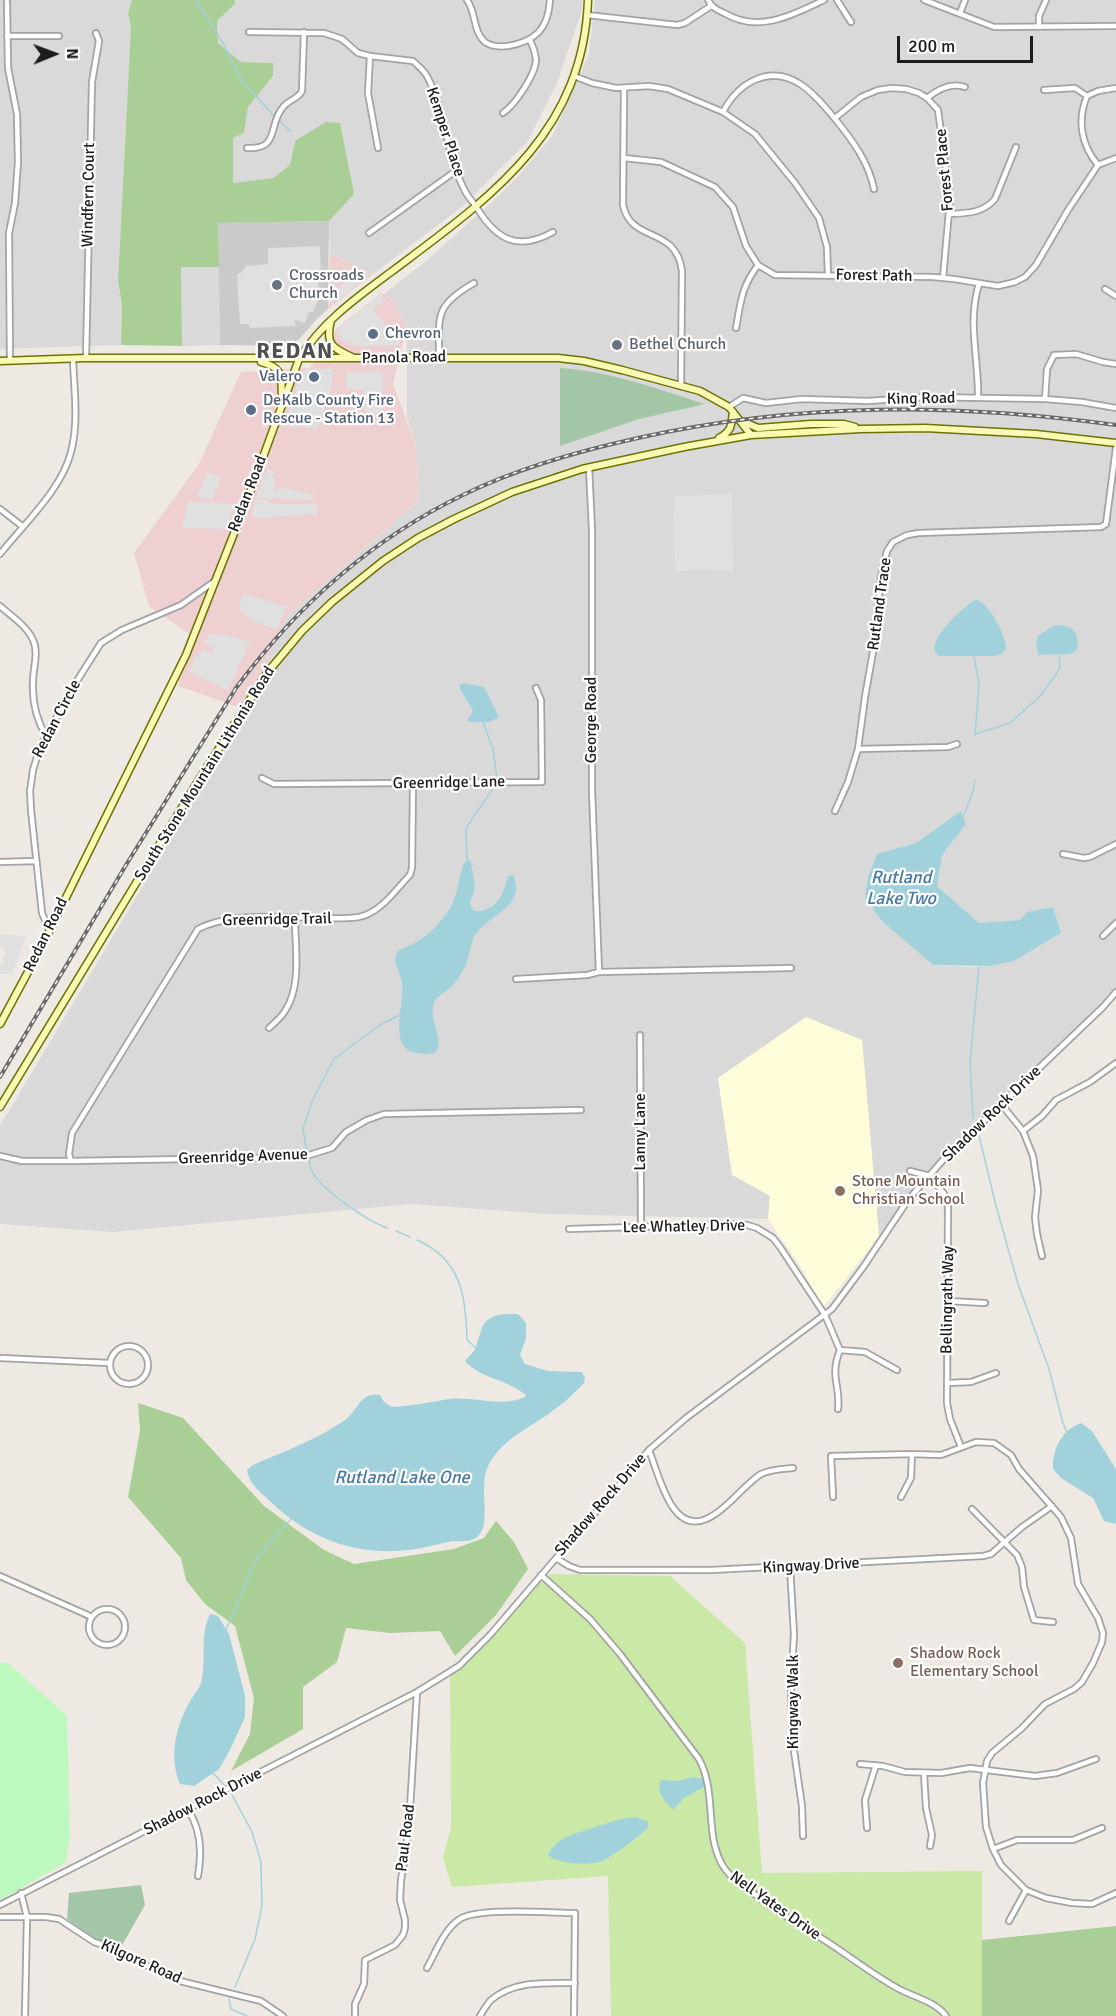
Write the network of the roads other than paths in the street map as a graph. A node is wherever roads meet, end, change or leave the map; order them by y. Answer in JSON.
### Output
{"nodes":[{"id":1,"x":477,"y":0,"type":"edge"},
{"id":2,"x":550,"y":0,"type":"edge"},
{"id":3,"x":588,"y":0,"type":"edge"},
{"id":4,"x":708,"y":0,"type":"edge"},
{"id":5,"x":824,"y":0,"type":"edge"},
{"id":6,"x":837,"y":0,"type":"edge"},
{"id":7,"x":924,"y":0,"type":"edge"},
{"id":8,"x":965,"y":0,"type":"edge"},
{"id":9,"x":1046,"y":0,"type":"edge"},
{"id":10,"x":7,"y":2,"type":"dead end"},
{"id":11,"x":468,"y":2,"type":"edge"},
{"id":12,"x":711,"y":6,"type":"junction"},
{"id":13,"x":960,"y":13,"type":"junction"},
{"id":14,"x":587,"y":15,"type":"junction"},
{"id":15,"x":851,"y":22,"type":"dead end"},
{"id":16,"x":1116,"y":26,"type":"edge"},
{"id":17,"x":1039,"y":27,"type":"junction"},
{"id":18,"x":249,"y":32,"type":"dead end"},
{"id":19,"x":304,"y":32,"type":"junction"},
{"id":20,"x":96,"y":33,"type":"dead end"},
{"id":21,"x":7,"y":36,"type":"junction"},
{"id":22,"x":60,"y":36,"type":"dead end"},
{"id":23,"x":530,"y":40,"type":"junction"},
{"id":24,"x":370,"y":56,"type":"junction"},
{"id":25,"x":574,"y":76,"type":"junction"},
{"id":26,"x":965,"y":87,"type":"dead end"},
{"id":27,"x":624,"y":88,"type":"junction"},
{"id":28,"x":1116,"y":88,"type":"edge"},
{"id":29,"x":1044,"y":90,"type":"dead end"},
{"id":30,"x":1087,"y":96,"type":"junction"},
{"id":31,"x":927,"y":98,"type":"junction"},
{"id":32,"x":723,"y":112,"type":"junction"},
{"id":33,"x":503,"y":113,"type":"dead end"},
{"id":34,"x":835,"y":118,"type":"junction"},
{"id":35,"x":1016,"y":147,"type":"dead end"},
{"id":36,"x":247,"y":148,"type":"dead end"},
{"id":37,"x":378,"y":148,"type":"dead end"},
{"id":38,"x":624,"y":158,"type":"junction"},
{"id":39,"x":1116,"y":158,"type":"edge"},
{"id":40,"x":1098,"y":165,"type":"junction"},
{"id":41,"x":457,"y":170,"type":"junction"},
{"id":42,"x":874,"y":189,"type":"dead end"},
{"id":43,"x":476,"y":208,"type":"junction"},
{"id":44,"x":951,"y":214,"type":"junction"},
{"id":45,"x":553,"y":232,"type":"dead end"},
{"id":46,"x":0,"y":233,"type":"edge"},
{"id":47,"x":9,"y":233,"type":"junction"},
{"id":48,"x":369,"y":233,"type":"dead end"},
{"id":49,"x":758,"y":265,"type":"junction"},
{"id":50,"x":828,"y":276,"type":"junction"},
{"id":51,"x":943,"y":278,"type":"junction"},
{"id":52,"x":474,"y":283,"type":"dead end"},
{"id":53,"x":979,"y":284,"type":"junction"},
{"id":54,"x":1105,"y":289,"type":"dead end"},
{"id":55,"x":1116,"y":296,"type":"edge"},
{"id":56,"x":331,"y":319,"type":"junction"},
{"id":57,"x":736,"y":328,"type":"dead end"},
{"id":58,"x":1050,"y":347,"type":"dead end"},
{"id":59,"x":1054,"y":355,"type":"junction"},
{"id":60,"x":86,"y":358,"type":"junction"},
{"id":61,"x":439,"y":358,"type":"junction"},
{"id":62,"x":73,"y":359,"type":"junction"},
{"id":63,"x":249,"y":359,"type":"junction"},
{"id":64,"x":299,"y":359,"type":"junction"},
{"id":65,"x":357,"y":359,"type":"junction"},
{"id":66,"x":10,"y":360,"type":"junction"},
{"id":67,"x":0,"y":361,"type":"edge"},
{"id":68,"x":1116,"y":364,"type":"edge"},
{"id":69,"x":681,"y":386,"type":"junction"},
{"id":70,"x":978,"y":398,"type":"junction"},
{"id":71,"x":1045,"y":399,"type":"junction"},
{"id":72,"x":282,"y":403,"type":"junction"},
{"id":73,"x":1116,"y":408,"type":"edge"},
{"id":74,"x":731,"y":409,"type":"junction"},
{"id":75,"x":741,"y":422,"type":"junction"},
{"id":76,"x":861,"y":429,"type":"junction"},
{"id":77,"x":751,"y":435,"type":"junction"},
{"id":78,"x":715,"y":441,"type":"junction"},
{"id":79,"x":1116,"y":443,"type":"edge"},
{"id":80,"x":1116,"y":448,"type":"edge"},
{"id":81,"x":589,"y":467,"type":"junction"},
{"id":82,"x":0,"y":508,"type":"edge"},
{"id":83,"x":22,"y":526,"type":"junction"},
{"id":84,"x":0,"y":554,"type":"edge"},
{"id":85,"x":215,"y":581,"type":"junction"},
{"id":86,"x":0,"y":606,"type":"edge"},
{"id":87,"x":536,"y":688,"type":"dead end"},
{"id":88,"x":46,"y":736,"type":"junction"},
{"id":89,"x":957,"y":744,"type":"dead end"},
{"id":90,"x":858,"y":749,"type":"junction"},
{"id":91,"x":262,"y":778,"type":"dead end"},
{"id":92,"x":413,"y":784,"type":"junction"},
{"id":93,"x":835,"y":811,"type":"dead end"},
{"id":94,"x":1116,"y":844,"type":"edge"},
{"id":95,"x":1063,"y":854,"type":"dead end"},
{"id":96,"x":36,"y":861,"type":"junction"},
{"id":97,"x":0,"y":862,"type":"edge"},
{"id":98,"x":295,"y":918,"type":"junction"},
{"id":99,"x":1116,"y":923,"type":"edge"},
{"id":100,"x":49,"y":930,"type":"junction"},
{"id":101,"x":1103,"y":936,"type":"dead end"},
{"id":102,"x":790,"y":968,"type":"dead end"},
{"id":103,"x":599,"y":972,"type":"junction"},
{"id":104,"x":516,"y":979,"type":"dead end"},
{"id":105,"x":1116,"y":992,"type":"edge"},
{"id":106,"x":0,"y":1024,"type":"edge"},
{"id":107,"x":269,"y":1028,"type":"dead end"},
{"id":108,"x":640,"y":1035,"type":"dead end"},
{"id":109,"x":1116,"y":1063,"type":"edge"},
{"id":110,"x":1001,"y":1104,"type":"junction"},
{"id":111,"x":0,"y":1107,"type":"edge"},
{"id":112,"x":581,"y":1110,"type":"dead end"},
{"id":113,"x":1023,"y":1131,"type":"junction"},
{"id":114,"x":0,"y":1156,"type":"edge"},
{"id":115,"x":71,"y":1161,"type":"junction"},
{"id":116,"x":910,"y":1171,"type":"dead end"},
{"id":117,"x":930,"y":1176,"type":"junction"},
{"id":118,"x":641,"y":1228,"type":"junction"},
{"id":119,"x":569,"y":1229,"type":"dead end"},
{"id":120,"x":1042,"y":1256,"type":"dead end"},
{"id":121,"x":948,"y":1301,"type":"junction"},
{"id":122,"x":985,"y":1303,"type":"dead end"},
{"id":123,"x":825,"y":1315,"type":"junction"},
{"id":124,"x":840,"y":1350,"type":"junction"},
{"id":125,"x":0,"y":1358,"type":"edge"},
{"id":126,"x":109,"y":1363,"type":"junction"},
{"id":127,"x":897,"y":1370,"type":"dead end"},
{"id":128,"x":996,"y":1373,"type":"dead end"},
{"id":129,"x":948,"y":1383,"type":"junction"},
{"id":130,"x":838,"y":1409,"type":"dead end"},
{"id":131,"x":961,"y":1447,"type":"junction"},
{"id":132,"x":649,"y":1450,"type":"junction"},
{"id":133,"x":912,"y":1454,"type":"junction"},
{"id":134,"x":793,"y":1468,"type":"dead end"},
{"id":135,"x":832,"y":1497,"type":"dead end"},
{"id":136,"x":901,"y":1497,"type":"dead end"},
{"id":137,"x":1052,"y":1506,"type":"junction"},
{"id":138,"x":972,"y":1509,"type":"dead end"},
{"id":139,"x":1005,"y":1542,"type":"junction"},
{"id":140,"x":556,"y":1558,"type":"junction"},
{"id":141,"x":790,"y":1567,"type":"junction"},
{"id":142,"x":541,"y":1575,"type":"junction"},
{"id":143,"x":0,"y":1576,"type":"edge"},
{"id":144,"x":92,"y":1617,"type":"junction"},
{"id":145,"x":1053,"y":1622,"type":"dead end"},
{"id":146,"x":417,"y":1692,"type":"junction"},
{"id":147,"x":1096,"y":1759,"type":"dead end"},
{"id":148,"x":860,"y":1764,"type":"dead end"},
{"id":149,"x":876,"y":1765,"type":"junction"},
{"id":150,"x":985,"y":1770,"type":"junction"},
{"id":151,"x":924,"y":1773,"type":"junction"},
{"id":152,"x":188,"y":1810,"type":"junction"},
{"id":153,"x":867,"y":1828,"type":"dead end"},
{"id":154,"x":1102,"y":1828,"type":"dead end"},
{"id":155,"x":803,"y":1836,"type":"dead end"},
{"id":156,"x":930,"y":1846,"type":"dead end"},
{"id":157,"x":993,"y":1849,"type":"junction"},
{"id":158,"x":198,"y":1876,"type":"dead end"},
{"id":159,"x":1026,"y":1890,"type":"junction"},
{"id":160,"x":21,"y":1893,"type":"junction"},
{"id":161,"x":1116,"y":1893,"type":"edge"},
{"id":162,"x":0,"y":1905,"type":"edge"},
{"id":163,"x":0,"y":1917,"type":"edge"},
{"id":164,"x":27,"y":1917,"type":"junction"},
{"id":165,"x":1009,"y":1921,"type":"dead end"},
{"id":166,"x":427,"y":1968,"type":"dead end"},
{"id":167,"x":574,"y":1983,"type":"junction"},
{"id":168,"x":25,"y":2016,"type":"edge"},
{"id":169,"x":283,"y":2016,"type":"edge"},
{"id":170,"x":355,"y":2016,"type":"edge"},
{"id":171,"x":480,"y":2016,"type":"edge"},
{"id":172,"x":574,"y":2016,"type":"edge"},
{"id":173,"x":946,"y":2016,"type":"edge"}],
"edges":[{"from":1,"to":11,"type":"street"},
{"from":2,"to":23,"type":"street"},
{"from":3,"to":14,"type":"main road","name":"Redan Road"},
{"from":4,"to":12,"type":"street"},
{"from":5,"to":12,"type":"street"},
{"from":6,"to":15,"type":"street"},
{"from":7,"to":13,"type":"street"},
{"from":8,"to":13,"type":"street"},
{"from":9,"to":17,"type":"street"},
{"from":10,"to":21,"type":"street"},
{"from":11,"to":23,"type":"street"},
{"from":12,"to":14,"type":"street"},
{"from":13,"to":17,"type":"street"},
{"from":14,"to":25,"type":"main road","name":"Redan Road"},
{"from":16,"to":17,"type":"street"},
{"from":18,"to":19,"type":"street","name":"Kemper Place"},
{"from":19,"to":24,"type":"street","name":"Kemper Place"},
{"from":19,"to":36,"type":"street"},
{"from":20,"to":60,"type":"street","name":"Windfern Court"},
{"from":21,"to":22,"type":"street"},
{"from":21,"to":47,"type":"street"},
{"from":23,"to":33,"type":"street"},
{"from":24,"to":37,"type":"street"},
{"from":24,"to":41,"type":"street","name":"Kemper Place"},
{"from":25,"to":27,"type":"street"},
{"from":25,"to":43,"type":"main road","name":"Redan Road"},
{"from":26,"to":31,"type":"street"},
{"from":27,"to":32,"type":"street"},
{"from":27,"to":38,"type":"street"},
{"from":28,"to":30,"type":"street"},
{"from":29,"to":30,"type":"street"},
{"from":30,"to":40,"type":"street"},
{"from":31,"to":34,"type":"street"},
{"from":31,"to":44,"type":"street","name":"Forest Place"},
{"from":32,"to":34,"type":"street"},
{"from":32,"to":50,"type":"street"},
{"from":34,"to":42,"type":"street"},
{"from":35,"to":44,"type":"street"},
{"from":38,"to":49,"type":"street"},
{"from":38,"to":69,"type":"street"},
{"from":39,"to":40,"type":"street"},
{"from":40,"to":53,"type":"street","name":"Forest Path"},
{"from":41,"to":43,"type":"street","name":"Kemper Place"},
{"from":41,"to":48,"type":"street"},
{"from":43,"to":45,"type":"street","name":"Kemper Place"},
{"from":43,"to":56,"type":"main road","name":"Redan Road"},
{"from":44,"to":51,"type":"street","name":"Forest Place"},
{"from":46,"to":47,"type":"street"},
{"from":47,"to":66,"type":"street"},
{"from":49,"to":50,"type":"street","name":"Forest Path"},
{"from":49,"to":57,"type":"street"},
{"from":50,"to":51,"type":"street","name":"Forest Path"},
{"from":51,"to":53,"type":"street","name":"Forest Path"},
{"from":52,"to":61,"type":"street"},
{"from":53,"to":70,"type":"street"},
{"from":54,"to":55,"type":"street"},
{"from":56,"to":64,"type":"main road","name":"Redan Road"},
{"from":56,"to":65,"type":"main road"},
{"from":58,"to":59,"type":"street"},
{"from":59,"to":68,"type":"street"},
{"from":59,"to":71,"type":"street"},
{"from":60,"to":62,"type":"main road","name":"Panola Road"},
{"from":60,"to":63,"type":"main road","name":"Panola Road"},
{"from":61,"to":65,"type":"main road","name":"Panola Road"},
{"from":61,"to":69,"type":"main road","name":"Panola Road"},
{"from":62,"to":66,"type":"main road","name":"Panola Road"},
{"from":62,"to":83,"type":"street"},
{"from":63,"to":64,"type":"main road","name":"Panola Road"},
{"from":63,"to":72,"type":"main road"},
{"from":64,"to":65,"type":"main road","name":"Panola Road"},
{"from":64,"to":72,"type":"main road","name":"Redan Road"},
{"from":66,"to":67,"type":"main road","name":"Panola Road"},
{"from":69,"to":74,"type":"main road","name":"Panola Road"},
{"from":70,"to":71,"type":"street","name":"King Road"},
{"from":70,"to":74,"type":"street","name":"King Road"},
{"from":71,"to":73,"type":"street","name":"King Road"},
{"from":72,"to":85,"type":"main road","name":"Redan Road"},
{"from":74,"to":75,"type":"main road","name":"Panola Road"},
{"from":74,"to":78,"type":"main road"},
{"from":75,"to":76,"type":"main road"},
{"from":75,"to":77,"type":"main road","name":"Panola Road"},
{"from":76,"to":77,"type":"main road","name":"South Stone Mountain Lithonia Road"},
{"from":76,"to":79,"type":"main road","name":"South Stone Mountain Lithonia Road"},
{"from":77,"to":78,"type":"main road","name":"South Stone Mountain Lithonia Road"},
{"from":78,"to":81,"type":"main road","name":"South Stone Mountain Lithonia Road"},
{"from":80,"to":90,"type":"street","name":"Rutland Trace"},
{"from":81,"to":103,"type":"street","name":"George Road"},
{"from":81,"to":111,"type":"main road","name":"South Stone Mountain Lithonia Road"},
{"from":82,"to":83,"type":"street"},
{"from":83,"to":84,"type":"street"},
{"from":85,"to":88,"type":"street","name":"Redan Circle"},
{"from":85,"to":100,"type":"main road","name":"Redan Road"},
{"from":86,"to":88,"type":"street"},
{"from":87,"to":92,"type":"street","name":"Greenridge Lane"},
{"from":88,"to":96,"type":"street","name":"Redan Circle"},
{"from":89,"to":90,"type":"street"},
{"from":90,"to":93,"type":"street","name":"Rutland Trace"},
{"from":91,"to":92,"type":"street","name":"Greenridge Lane"},
{"from":92,"to":98,"type":"street","name":"Greenridge Trail"},
{"from":94,"to":95,"type":"street"},
{"from":96,"to":97,"type":"street"},
{"from":96,"to":100,"type":"street","name":"Redan Circle"},
{"from":98,"to":107,"type":"street"},
{"from":98,"to":115,"type":"street","name":"Greenridge Trail"},
{"from":99,"to":101,"type":"street"},
{"from":100,"to":106,"type":"main road","name":"Redan Road"},
{"from":102,"to":103,"type":"street"},
{"from":103,"to":104,"type":"street"},
{"from":105,"to":110,"type":"street","name":"Shadow Rock Drive"},
{"from":108,"to":118,"type":"street","name":"Lanny Lane"},
{"from":109,"to":113,"type":"street"},
{"from":110,"to":113,"type":"street"},
{"from":110,"to":117,"type":"street","name":"Shadow Rock Drive"},
{"from":112,"to":115,"type":"street","name":"Greenridge Avenue"},
{"from":113,"to":120,"type":"street"},
{"from":114,"to":115,"type":"street","name":"Greenridge Avenue"},
{"from":116,"to":117,"type":"street"},
{"from":117,"to":121,"type":"street","name":"Bellingrath Way"},
{"from":117,"to":123,"type":"street","name":"Shadow Rock Drive"},
{"from":118,"to":119,"type":"street","name":"Lee Whatley Drive"},
{"from":118,"to":123,"type":"street","name":"Lee Whatley Drive"},
{"from":121,"to":122,"type":"street"},
{"from":121,"to":129,"type":"street","name":"Bellingrath Way"},
{"from":123,"to":124,"type":"street","name":"Lee Whatley Drive"},
{"from":123,"to":132,"type":"street","name":"Shadow Rock Drive"},
{"from":124,"to":127,"type":"street"},
{"from":124,"to":130,"type":"street"},
{"from":125,"to":126,"type":"street"},
{"from":126,"to":126,"type":"street"},
{"from":128,"to":129,"type":"street"},
{"from":129,"to":131,"type":"street","name":"Bellingrath Way"},
{"from":131,"to":133,"type":"street"},
{"from":131,"to":137,"type":"street"},
{"from":132,"to":134,"type":"street"},
{"from":132,"to":140,"type":"street","name":"Shadow Rock Drive"},
{"from":133,"to":135,"type":"street"},
{"from":133,"to":136,"type":"street"},
{"from":137,"to":139,"type":"street","name":"Kingway Drive"},
{"from":137,"to":150,"type":"street"},
{"from":138,"to":139,"type":"street"},
{"from":139,"to":141,"type":"street","name":"Kingway Drive"},
{"from":139,"to":145,"type":"street"},
{"from":140,"to":141,"type":"street","name":"Kingway Drive"},
{"from":140,"to":142,"type":"street","name":"Shadow Rock Drive"},
{"from":141,"to":155,"type":"street","name":"Kingway Walk"},
{"from":142,"to":146,"type":"street","name":"Shadow Rock Drive"},
{"from":142,"to":173,"type":"street","name":"Nell Yates Drive"},
{"from":143,"to":144,"type":"street"},
{"from":144,"to":144,"type":"street"},
{"from":146,"to":152,"type":"street","name":"Shadow Rock Drive"},
{"from":146,"to":170,"type":"street","name":"Paul Road"},
{"from":147,"to":150,"type":"street"},
{"from":148,"to":149,"type":"street"},
{"from":149,"to":151,"type":"street"},
{"from":149,"to":153,"type":"street"},
{"from":150,"to":151,"type":"street"},
{"from":150,"to":157,"type":"street"},
{"from":151,"to":156,"type":"street"},
{"from":152,"to":158,"type":"street"},
{"from":152,"to":160,"type":"street","name":"Shadow Rock Drive"},
{"from":154,"to":157,"type":"street"},
{"from":157,"to":159,"type":"street"},
{"from":159,"to":161,"type":"street"},
{"from":159,"to":165,"type":"street"},
{"from":160,"to":162,"type":"street","name":"Shadow Rock Drive"},
{"from":160,"to":164,"type":"street"},
{"from":163,"to":164,"type":"street","name":"Kilgore Road"},
{"from":164,"to":168,"type":"street"},
{"from":164,"to":169,"type":"street","name":"Kilgore Road"},
{"from":166,"to":167,"type":"street"},
{"from":167,"to":171,"type":"street"},
{"from":167,"to":172,"type":"street"}]}
